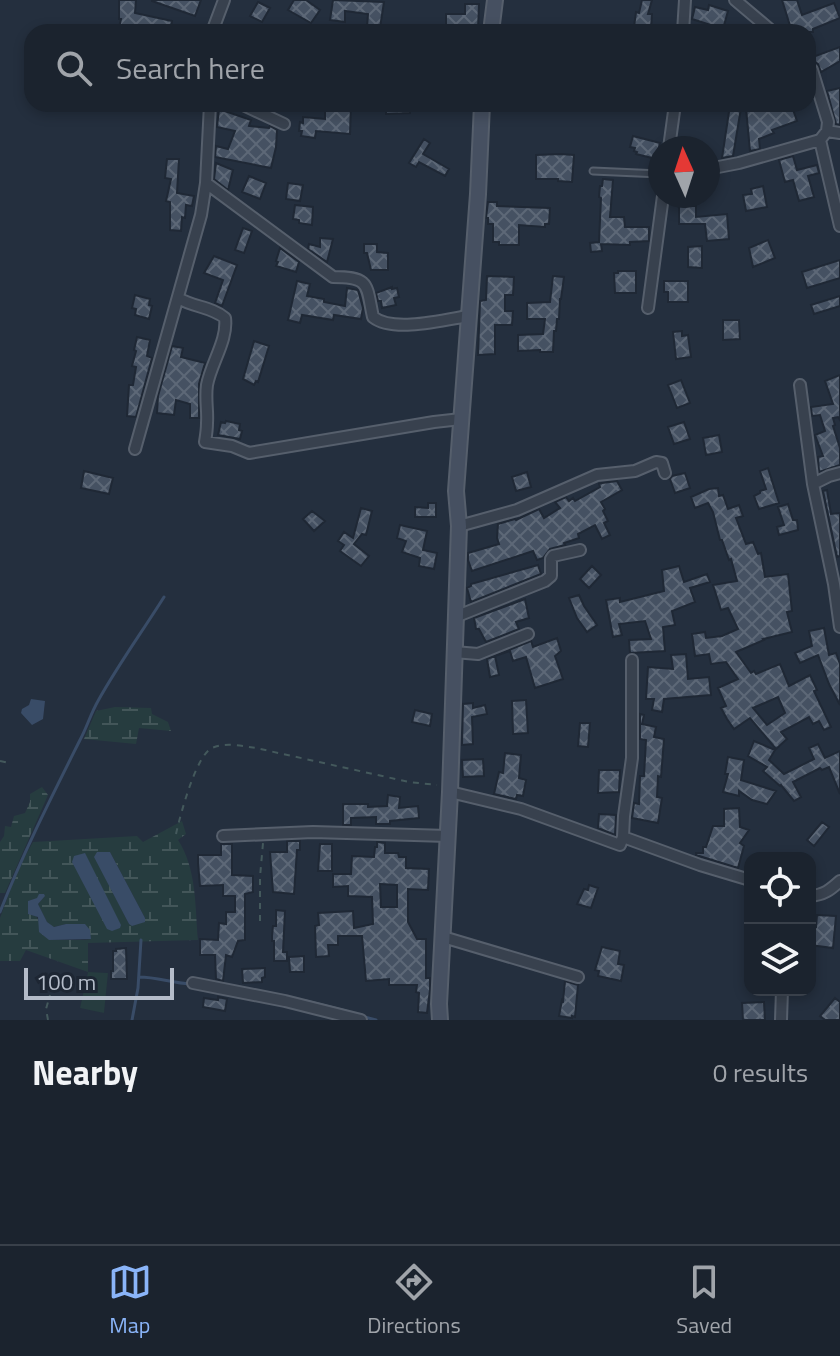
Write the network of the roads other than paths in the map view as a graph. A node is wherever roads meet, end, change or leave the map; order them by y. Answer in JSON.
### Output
{"nodes":[{"id":1,"x":224,"y":0,"type":"edge"},
{"id":2,"x":495,"y":0,"type":"edge"},
{"id":3,"x":685,"y":0,"type":"edge"},
{"id":4,"x":735,"y":0,"type":"edge"},
{"id":5,"x":215,"y":24,"type":"edge"},
{"id":6,"x":492,"y":24,"type":"edge"},
{"id":7,"x":684,"y":24,"type":"edge"},
{"id":8,"x":764,"y":24,"type":"edge"},
{"id":9,"x":816,"y":83,"type":"edge"},
{"id":10,"x":210,"y":112,"type":"edge"},
{"id":11,"x":258,"y":112,"type":"edge"},
{"id":12,"x":482,"y":112,"type":"edge"},
{"id":13,"x":674,"y":112,"type":"edge"},
{"id":14,"x":284,"y":124,"type":"dead end"},
{"id":15,"x":840,"y":133,"type":"edge"},
{"id":16,"x":671,"y":136,"type":"edge"},
{"id":17,"x":823,"y":136,"type":"junction"},
{"id":18,"x":720,"y":167,"type":"edge"},
{"id":19,"x":593,"y":171,"type":"dead end"},
{"id":20,"x":648,"y":173,"type":"edge"},
{"id":21,"x":206,"y":183,"type":"junction"},
{"id":22,"x":661,"y":208,"type":"edge"},
{"id":23,"x":840,"y":226,"type":"edge"},
{"id":24,"x":178,"y":298,"type":"junction"},
{"id":25,"x":648,"y":308,"type":"dead end"},
{"id":26,"x":468,"y":316,"type":"junction"},
{"id":27,"x":800,"y":385,"type":"dead end"},
{"id":28,"x":461,"y":419,"type":"junction"},
{"id":29,"x":135,"y":449,"type":"dead end"},
{"id":30,"x":665,"y":473,"type":"dead end"},
{"id":31,"x":840,"y":473,"type":"edge"},
{"id":32,"x":813,"y":484,"type":"junction"},
{"id":33,"x":459,"y":526,"type":"junction"},
{"id":34,"x":580,"y":550,"type":"dead end"},
{"id":35,"x":455,"y":617,"type":"junction"},
{"id":36,"x":840,"y":627,"type":"edge"},
{"id":37,"x":528,"y":634,"type":"dead end"},
{"id":38,"x":454,"y":652,"type":"junction"},
{"id":39,"x":632,"y":660,"type":"dead end"},
{"id":40,"x":450,"y":789,"type":"junction"},
{"id":41,"x":223,"y":836,"type":"dead end"},
{"id":42,"x":448,"y":836,"type":"junction"},
{"id":43,"x":623,"y":837,"type":"junction"},
{"id":44,"x":744,"y":878,"type":"edge"},
{"id":45,"x":840,"y":881,"type":"edge"},
{"id":46,"x":816,"y":896,"type":"edge"},
{"id":47,"x":443,"y":937,"type":"junction"},
{"id":48,"x":578,"y":977,"type":"dead end"},
{"id":49,"x":193,"y":983,"type":"dead end"},
{"id":50,"x":782,"y":996,"type":"edge"},
{"id":51,"x":361,"y":1020,"type":"edge"},
{"id":52,"x":440,"y":1020,"type":"edge"},
{"id":53,"x":781,"y":1020,"type":"edge"}],
"edges":[{"from":1,"to":5,"type":"street"},
{"from":2,"to":6,"type":"street"},
{"from":3,"to":7,"type":"street"},
{"from":4,"to":8,"type":"street"},
{"from":9,"to":17,"type":"street"},
{"from":10,"to":21,"type":"street"},
{"from":11,"to":14,"type":"street"},
{"from":12,"to":26,"type":"street"},
{"from":13,"to":16,"type":"street"},
{"from":15,"to":17,"type":"street"},
{"from":17,"to":18,"type":"street"},
{"from":17,"to":23,"type":"street"},
{"from":19,"to":20,"type":"lane"},
{"from":21,"to":24,"type":"street"},
{"from":21,"to":26,"type":"street"},
{"from":22,"to":25,"type":"street"},
{"from":24,"to":28,"type":"street"},
{"from":24,"to":29,"type":"street"},
{"from":26,"to":28,"type":"street"},
{"from":27,"to":32,"type":"street"},
{"from":28,"to":33,"type":"street"},
{"from":30,"to":33,"type":"street"},
{"from":31,"to":32,"type":"street"},
{"from":32,"to":36,"type":"street"},
{"from":33,"to":35,"type":"street"},
{"from":34,"to":35,"type":"street"},
{"from":35,"to":38,"type":"street"},
{"from":37,"to":38,"type":"street"},
{"from":38,"to":40,"type":"street"},
{"from":39,"to":43,"type":"street"},
{"from":40,"to":42,"type":"street"},
{"from":40,"to":43,"type":"street"},
{"from":41,"to":42,"type":"street"},
{"from":42,"to":47,"type":"street"},
{"from":43,"to":44,"type":"street"},
{"from":45,"to":46,"type":"street"},
{"from":47,"to":48,"type":"street"},
{"from":47,"to":52,"type":"street"},
{"from":49,"to":51,"type":"street"},
{"from":50,"to":53,"type":"street"}]}
